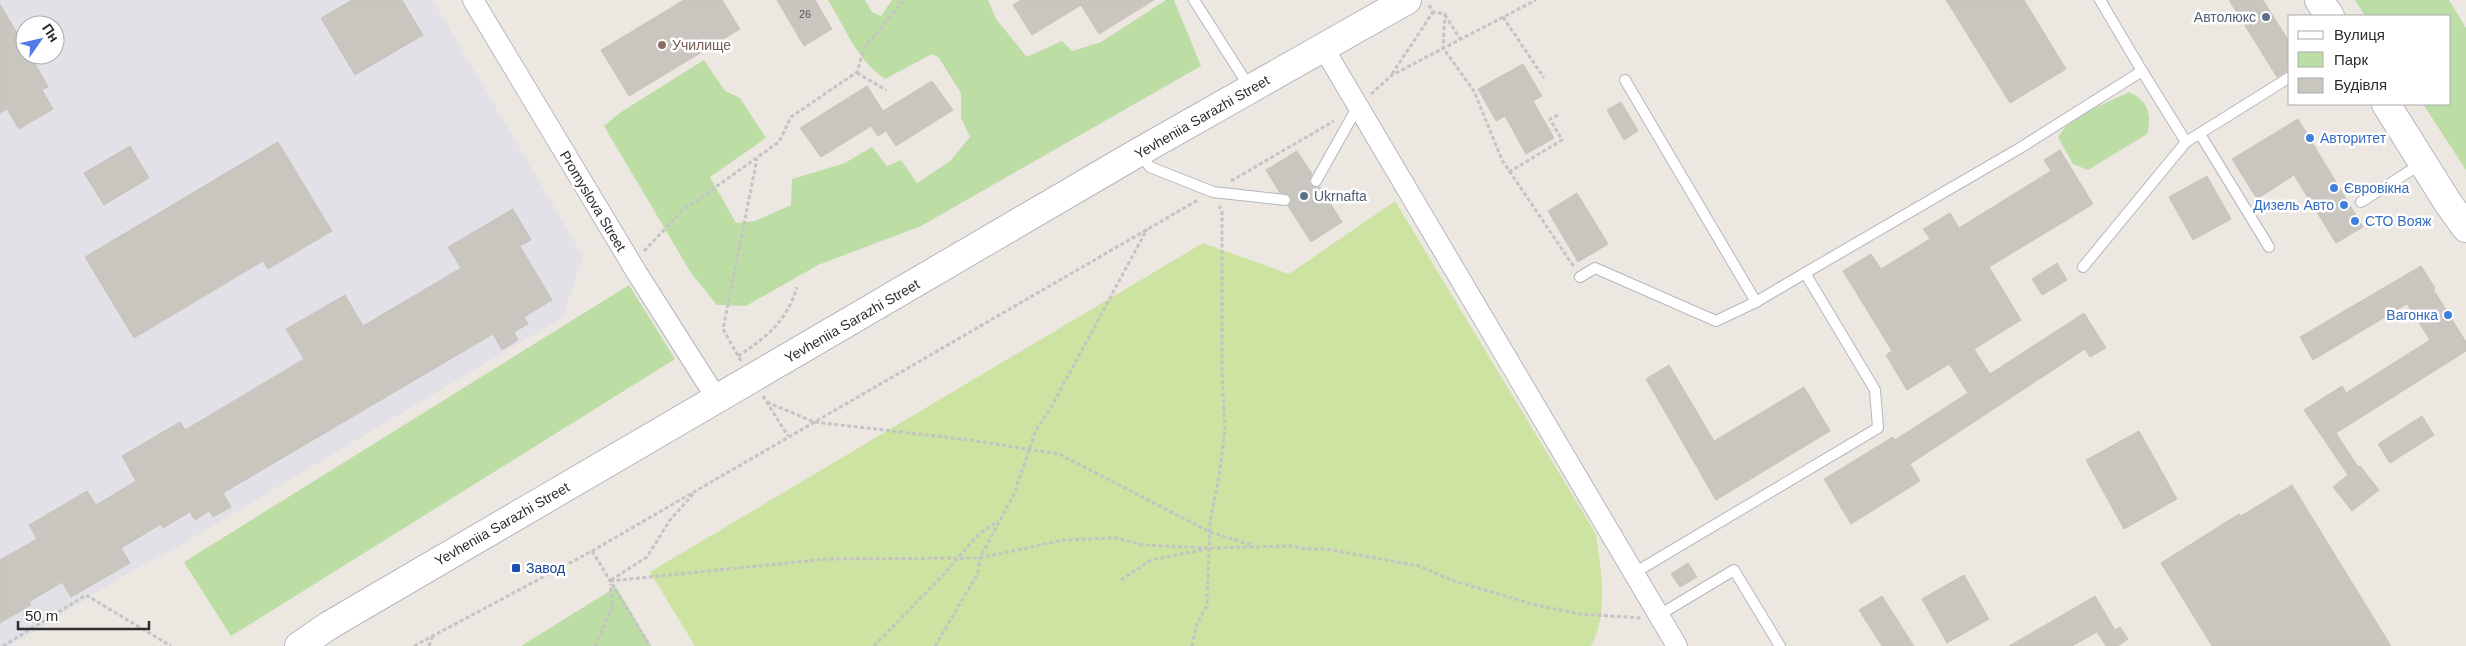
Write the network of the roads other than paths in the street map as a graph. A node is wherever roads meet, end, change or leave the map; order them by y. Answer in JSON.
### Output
{"nodes":[{"id":1,"x":472,"y":0,"type":"edge"},
{"id":2,"x":1194,"y":0,"type":"edge"},
{"id":3,"x":1407,"y":0,"type":"edge"},
{"id":4,"x":2100,"y":0,"type":"edge"},
{"id":5,"x":2319,"y":0,"type":"edge"},
{"id":6,"x":2329,"y":15,"type":"edge"},
{"id":7,"x":1323,"y":47,"type":"junction"},
{"id":8,"x":2142,"y":70,"type":"junction"},
{"id":9,"x":2288,"y":78,"type":"edge"},
{"id":10,"x":1625,"y":80,"type":"dead end"},
{"id":11,"x":1250,"y":88,"type":"junction"},
{"id":12,"x":2387,"y":105,"type":"edge"},
{"id":13,"x":1358,"y":106,"type":"junction"},
{"id":14,"x":2200,"y":134,"type":"junction"},
{"id":15,"x":2186,"y":142,"type":"junction"},
{"id":16,"x":1140,"y":152,"type":"junction"},
{"id":17,"x":2424,"y":162,"type":"junction"},
{"id":18,"x":1316,"y":181,"type":"dead end"},
{"id":19,"x":1285,"y":200,"type":"dead end"},
{"id":20,"x":2361,"y":202,"type":"dead end"},
{"id":21,"x":2462,"y":214,"type":"edge"},
{"id":22,"x":2269,"y":247,"type":"dead end"},
{"id":23,"x":2083,"y":267,"type":"dead end"},
{"id":24,"x":1805,"y":273,"type":"junction"},
{"id":25,"x":1580,"y":278,"type":"road end"},
{"id":26,"x":1756,"y":302,"type":"junction"},
{"id":27,"x":717,"y":399,"type":"junction"},
{"id":28,"x":1634,"y":573,"type":"junction"},
{"id":29,"x":1660,"y":617,"type":"junction"},
{"id":30,"x":299,"y":646,"type":"edge"},
{"id":31,"x":1677,"y":646,"type":"edge"},
{"id":32,"x":1780,"y":646,"type":"edge"}],
"edges":[{"from":1,"to":27,"type":"street","name":"Promyslova Street"},
{"from":2,"to":11,"type":"lane"},
{"from":3,"to":7,"type":"main road","name":"Yevheniia Sarazhi Street"},
{"from":4,"to":8,"type":"lane"},
{"from":5,"to":6,"type":"main road"},
{"from":7,"to":11,"type":"main road","name":"Yevheniia Sarazhi Street"},
{"from":7,"to":13,"type":"street"},
{"from":8,"to":15,"type":"lane"},
{"from":8,"to":24,"type":"lane"},
{"from":9,"to":14,"type":"lane"},
{"from":10,"to":26,"type":"lane"},
{"from":11,"to":16,"type":"main road","name":"Yevheniia Sarazhi Street"},
{"from":12,"to":17,"type":"main road"},
{"from":13,"to":18,"type":"lane"},
{"from":13,"to":28,"type":"street"},
{"from":14,"to":15,"type":"lane"},
{"from":14,"to":22,"type":"lane"},
{"from":15,"to":23,"type":"lane"},
{"from":16,"to":19,"type":"lane"},
{"from":16,"to":27,"type":"main road","name":"Yevheniia Sarazhi Street"},
{"from":17,"to":20,"type":"lane"},
{"from":17,"to":21,"type":"main road"},
{"from":24,"to":26,"type":"lane"},
{"from":24,"to":28,"type":"lane"},
{"from":25,"to":26,"type":"lane"},
{"from":27,"to":30,"type":"main road","name":"Yevheniia Sarazhi Street"},
{"from":28,"to":29,"type":"street"},
{"from":29,"to":31,"type":"street"},
{"from":29,"to":32,"type":"lane"}]}
